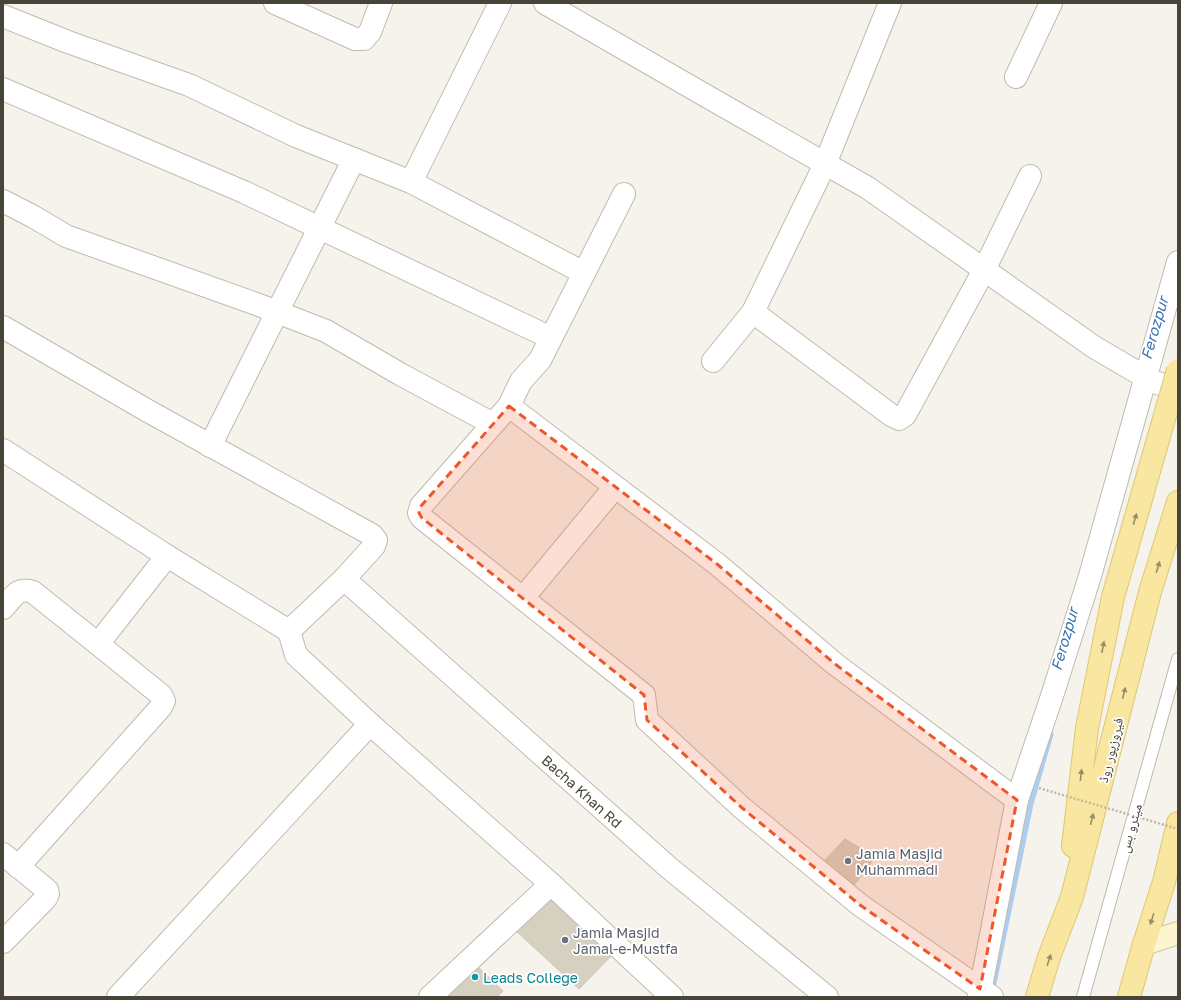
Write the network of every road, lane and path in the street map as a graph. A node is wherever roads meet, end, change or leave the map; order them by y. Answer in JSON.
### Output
{"nodes":[{"id":1,"x":275,"y":3,"type":"edge"},
{"id":2,"x":381,"y":3,"type":"edge"},
{"id":3,"x":500,"y":3,"type":"edge"},
{"id":4,"x":545,"y":3,"type":"edge"},
{"id":5,"x":890,"y":3,"type":"edge"},
{"id":6,"x":1051,"y":3,"type":"edge"},
{"id":7,"x":3,"y":16,"type":"edge"},
{"id":8,"x":1016,"y":77,"type":"dead end"},
{"id":9,"x":3,"y":89,"type":"edge"},
{"id":10,"x":354,"y":159,"type":"junction"},
{"id":11,"x":825,"y":164,"type":"junction"},
{"id":12,"x":1030,"y":176,"type":"dead end"},
{"id":13,"x":411,"y":182,"type":"junction"},
{"id":14,"x":624,"y":194,"type":"dead end"},
{"id":15,"x":3,"y":201,"type":"edge"},
{"id":16,"x":320,"y":228,"type":"junction"},
{"id":17,"x":1178,"y":262,"type":"edge"},
{"id":18,"x":984,"y":270,"type":"junction"},
{"id":19,"x":584,"y":273,"type":"junction"},
{"id":20,"x":277,"y":312,"type":"junction"},
{"id":21,"x":753,"y":312,"type":"junction"},
{"id":22,"x":3,"y":327,"type":"edge"},
{"id":23,"x":551,"y":338,"type":"junction"},
{"id":24,"x":713,"y":361,"type":"dead end"},
{"id":25,"x":1178,"y":370,"type":"edge"},
{"id":26,"x":1146,"y":377,"type":"junction"},
{"id":27,"x":1178,"y":390,"type":"edge"},
{"id":28,"x":509,"y":406,"type":"junction"},
{"id":29,"x":493,"y":424,"type":"junction"},
{"id":30,"x":210,"y":446,"type":"junction"},
{"id":31,"x":3,"y":450,"type":"edge"},
{"id":32,"x":615,"y":487,"type":"junction"},
{"id":33,"x":1178,"y":502,"type":"edge"},
{"id":34,"x":167,"y":556,"type":"junction"},
{"id":35,"x":344,"y":579,"type":"junction"},
{"id":36,"x":524,"y":598,"type":"junction"},
{"id":37,"x":3,"y":608,"type":"edge"},
{"id":38,"x":289,"y":631,"type":"junction"},
{"id":39,"x":98,"y":644,"type":"junction"},
{"id":40,"x":1178,"y":659,"type":"edge"},
{"id":41,"x":370,"y":724,"type":"junction"},
{"id":42,"x":1039,"y":788,"type":"dead end"},
{"id":43,"x":1017,"y":800,"type":"junction"},
{"id":44,"x":1178,"y":823,"type":"edge"},
{"id":45,"x":1178,"y":829,"type":"edge"},
{"id":46,"x":1178,"y":847,"type":"edge"},
{"id":47,"x":10,"y":860,"type":"edge"},
{"id":48,"x":1164,"y":882,"type":"junction"},
{"id":49,"x":551,"y":884,"type":"junction"},
{"id":50,"x":1072,"y":897,"type":"junction"},
{"id":51,"x":1178,"y":933,"type":"edge"},
{"id":52,"x":3,"y":942,"type":"edge"},
{"id":53,"x":1144,"y":944,"type":"junction"},
{"id":54,"x":984,"y":994,"type":"edge"},
{"id":55,"x":118,"y":997,"type":"edge"},
{"id":56,"x":430,"y":997,"type":"edge"},
{"id":57,"x":672,"y":997,"type":"edge"},
{"id":58,"x":827,"y":997,"type":"edge"},
{"id":59,"x":1037,"y":997,"type":"edge"},
{"id":60,"x":1083,"y":997,"type":"edge"},
{"id":61,"x":1129,"y":997,"type":"edge"}],
"edges":[{"from":1,"to":2,"type":"street"},
{"from":3,"to":13,"type":"street"},
{"from":4,"to":11,"type":"street"},
{"from":5,"to":11,"type":"street"},
{"from":6,"to":8,"type":"street"},
{"from":7,"to":10,"type":"street"},
{"from":9,"to":16,"type":"street"},
{"from":10,"to":13,"type":"street"},
{"from":10,"to":16,"type":"street"},
{"from":11,"to":18,"type":"street"},
{"from":11,"to":21,"type":"street"},
{"from":12,"to":18,"type":"street"},
{"from":13,"to":19,"type":"street"},
{"from":14,"to":19,"type":"street"},
{"from":15,"to":20,"type":"street"},
{"from":16,"to":20,"type":"street"},
{"from":16,"to":23,"type":"street"},
{"from":17,"to":26,"type":"street"},
{"from":18,"to":21,"type":"street"},
{"from":18,"to":26,"type":"street"},
{"from":19,"to":23,"type":"street"},
{"from":20,"to":29,"type":"street"},
{"from":20,"to":30,"type":"street"},
{"from":21,"to":24,"type":"street"},
{"from":22,"to":30,"type":"street"},
{"from":23,"to":28,"type":"street"},
{"from":50,"to":25,"type":"main road","one_way":true,"bridge":true},
{"from":26,"to":27,"type":"street"},
{"from":26,"to":43,"type":"street"},
{"from":28,"to":29,"type":"street"},
{"from":28,"to":32,"type":"street"},
{"from":29,"to":36,"type":"street"},
{"from":30,"to":35,"type":"street"},
{"from":31,"to":34,"type":"street"},
{"from":32,"to":36,"type":"street"},
{"from":32,"to":43,"type":"street"},
{"from":50,"to":33,"type":"main road","name":"فیروزپور روڈ","one_way":true},
{"from":34,"to":38,"type":"street"},
{"from":34,"to":39,"type":"street"},
{"from":35,"to":38,"type":"street"},
{"from":35,"to":58,"type":"street","name":"Bacha Khan Rd"},
{"from":36,"to":54,"type":"street"},
{"from":37,"to":39,"type":"street"},
{"from":38,"to":41,"type":"street"},
{"from":39,"to":47,"type":"street"},
{"from":40,"to":60,"type":"lane","name":"میٹرو بس"},
{"from":41,"to":49,"type":"street"},
{"from":41,"to":55,"type":"street"},
{"from":42,"to":45,"type":"path","bridge":true},
{"from":43,"to":54,"type":"street"},
{"from":44,"to":48,"type":"main road"},
{"from":46,"to":48,"type":"main road"},
{"from":47,"to":52,"type":"street"},
{"from":48,"to":53,"type":"main road","one_way":true},
{"from":49,"to":56,"type":"street"},
{"from":49,"to":57,"type":"street"},
{"from":59,"to":50,"type":"main road","name":"فیروزپور روڈ","one_way":true},
{"from":51,"to":53,"type":"street"},
{"from":53,"to":61,"type":"main road"}]}
